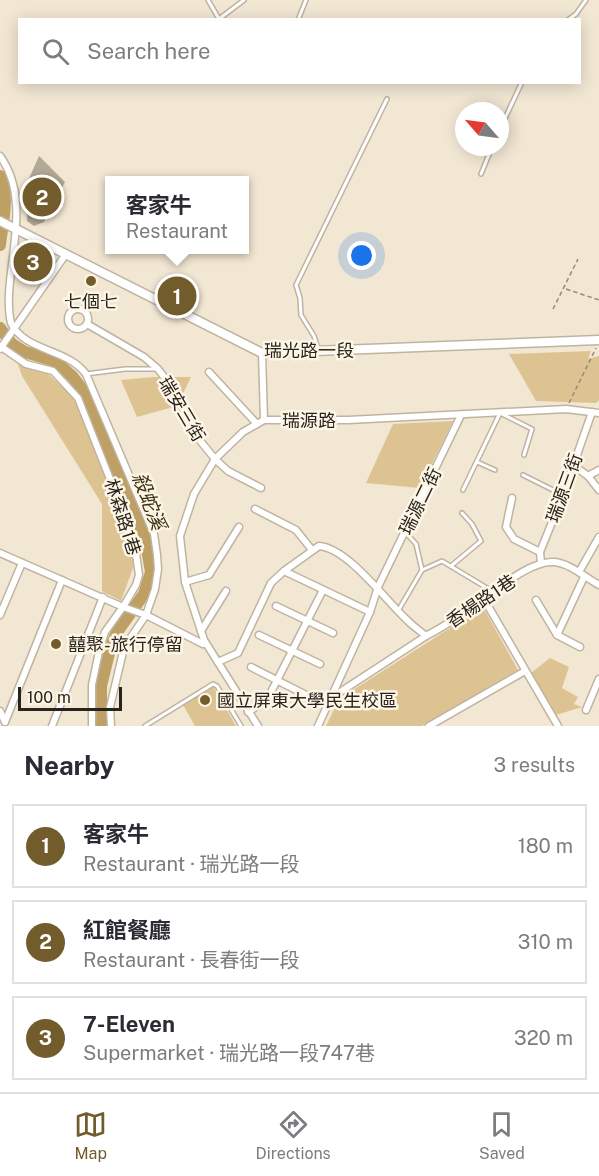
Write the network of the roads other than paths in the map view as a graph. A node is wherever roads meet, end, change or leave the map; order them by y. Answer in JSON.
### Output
{"nodes":[{"id":1,"x":208,"y":0,"type":"edge"},
{"id":2,"x":244,"y":0,"type":"edge"},
{"id":3,"x":306,"y":0,"type":"edge"},
{"id":4,"x":586,"y":0,"type":"edge"},
{"id":5,"x":218,"y":18,"type":"edge"},
{"id":6,"x":222,"y":18,"type":"edge"},
{"id":7,"x":299,"y":18,"type":"edge"},
{"id":8,"x":571,"y":18,"type":"edge"},
{"id":9,"x":521,"y":84,"type":"edge"},
{"id":10,"x":387,"y":99,"type":"dead end"},
{"id":11,"x":509,"y":110,"type":"edge"},
{"id":12,"x":0,"y":156,"type":"edge"},
{"id":13,"x":488,"y":156,"type":"edge"},
{"id":14,"x":481,"y":174,"type":"dead end"},
{"id":15,"x":0,"y":221,"type":"edge"},
{"id":16,"x":13,"y":227,"type":"junction"},
{"id":17,"x":66,"y":254,"type":"junction"},
{"id":18,"x":87,"y":324,"type":"dead end"},
{"id":19,"x":15,"y":330,"type":"junction"},
{"id":20,"x":599,"y":341,"type":"edge"},
{"id":21,"x":0,"y":348,"type":"edge"},
{"id":22,"x":318,"y":351,"type":"junction"},
{"id":23,"x":262,"y":353,"type":"junction"},
{"id":24,"x":158,"y":369,"type":"junction"},
{"id":25,"x":209,"y":372,"type":"dead end"},
{"id":26,"x":86,"y":374,"type":"junction"},
{"id":27,"x":595,"y":412,"type":"edge"},
{"id":28,"x":500,"y":413,"type":"junction"},
{"id":29,"x":461,"y":415,"type":"junction"},
{"id":30,"x":264,"y":420,"type":"junction"},
{"id":31,"x":257,"y":424,"type":"junction"},
{"id":32,"x":524,"y":454,"type":"dead end"},
{"id":33,"x":215,"y":459,"type":"junction"},
{"id":34,"x":477,"y":462,"type":"junction"},
{"id":35,"x":573,"y":465,"type":"junction"},
{"id":36,"x":495,"y":470,"type":"dead end"},
{"id":37,"x":599,"y":470,"type":"edge"},
{"id":38,"x":523,"y":475,"type":"dead end"},
{"id":39,"x":588,"y":476,"type":"junction"},
{"id":40,"x":261,"y":488,"type":"dead end"},
{"id":41,"x":463,"y":490,"type":"dead end"},
{"id":42,"x":599,"y":490,"type":"edge"},
{"id":43,"x":563,"y":495,"type":"junction"},
{"id":44,"x":512,"y":498,"type":"dead end"},
{"id":45,"x":255,"y":509,"type":"dead end"},
{"id":46,"x":462,"y":513,"type":"dead end"},
{"id":47,"x":239,"y":527,"type":"dead end"},
{"id":48,"x":405,"y":531,"type":"junction"},
{"id":49,"x":599,"y":537,"type":"edge"},
{"id":50,"x":312,"y":550,"type":"junction"},
{"id":51,"x":0,"y":552,"type":"edge"},
{"id":52,"x":540,"y":552,"type":"junction"},
{"id":53,"x":22,"y":563,"type":"junction"},
{"id":54,"x":541,"y":563,"type":"junction"},
{"id":55,"x":451,"y":566,"type":"junction"},
{"id":56,"x":422,"y":570,"type":"junction"},
{"id":57,"x":284,"y":572,"type":"junction"},
{"id":58,"x":582,"y":575,"type":"junction"},
{"id":59,"x":62,"y":580,"type":"junction"},
{"id":60,"x":185,"y":582,"type":"junction"},
{"id":61,"x":599,"y":585,"type":"edge"},
{"id":62,"x":378,"y":587,"type":"junction"},
{"id":63,"x":324,"y":590,"type":"junction"},
{"id":64,"x":226,"y":591,"type":"dead end"},
{"id":65,"x":493,"y":592,"type":"junction"},
{"id":66,"x":103,"y":597,"type":"junction"},
{"id":67,"x":484,"y":599,"type":"junction"},
{"id":68,"x":536,"y":600,"type":"dead end"},
{"id":69,"x":276,"y":606,"type":"dead end"},
{"id":70,"x":123,"y":607,"type":"junction"},
{"id":71,"x":398,"y":610,"type":"junction"},
{"id":72,"x":370,"y":612,"type":"junction"},
{"id":73,"x":0,"y":615,"type":"edge"},
{"id":74,"x":146,"y":615,"type":"junction"},
{"id":75,"x":308,"y":621,"type":"junction"},
{"id":76,"x":201,"y":631,"type":"junction"},
{"id":77,"x":333,"y":633,"type":"dead end"},
{"id":78,"x":259,"y":635,"type":"dead end"},
{"id":79,"x":557,"y":635,"type":"junction"},
{"id":80,"x":426,"y":636,"type":"junction"},
{"id":81,"x":203,"y":644,"type":"dead end"},
{"id":82,"x":580,"y":647,"type":"dead end"},
{"id":83,"x":292,"y":651,"type":"junction"},
{"id":84,"x":218,"y":662,"type":"junction"},
{"id":85,"x":320,"y":664,"type":"dead end"},
{"id":86,"x":251,"y":667,"type":"dead end"},
{"id":87,"x":525,"y":671,"type":"junction"},
{"id":88,"x":599,"y":679,"type":"edge"},
{"id":89,"x":277,"y":681,"type":"junction"},
{"id":90,"x":306,"y":695,"type":"dead end"},
{"id":91,"x":330,"y":699,"type":"junction"},
{"id":92,"x":586,"y":710,"type":"dead end"},
{"id":93,"x":0,"y":711,"type":"edge"},
{"id":94,"x":248,"y":712,"type":"junction"},
{"id":95,"x":5,"y":724,"type":"edge"},
{"id":96,"x":152,"y":724,"type":"edge"},
{"id":97,"x":52,"y":726,"type":"edge"},
{"id":98,"x":92,"y":726,"type":"edge"},
{"id":99,"x":111,"y":726,"type":"edge"},
{"id":100,"x":145,"y":726,"type":"edge"},
{"id":101,"x":241,"y":726,"type":"edge"},
{"id":102,"x":258,"y":726,"type":"edge"},
{"id":103,"x":318,"y":726,"type":"edge"},
{"id":104,"x":429,"y":726,"type":"edge"},
{"id":105,"x":558,"y":726,"type":"edge"}],
"edges":[{"from":1,"to":5,"type":"lane"},
{"from":2,"to":6,"type":"lane"},
{"from":3,"to":7,"type":"lane"},
{"from":4,"to":8,"type":"lane"},
{"from":9,"to":11,"type":"lane"},
{"from":10,"to":22,"type":"lane"},
{"from":12,"to":16,"type":"street"},
{"from":13,"to":14,"type":"lane"},
{"from":15,"to":16,"type":"street","name":"瑞光路一段"},
{"from":16,"to":17,"type":"street","name":"瑞光路一段"},
{"from":16,"to":19,"type":"street"},
{"from":17,"to":19,"type":"street"},
{"from":17,"to":23,"type":"street","name":"瑞光路一段"},
{"from":18,"to":24,"type":"street","name":"瑞安三街"},
{"from":19,"to":21,"type":"street"},
{"from":19,"to":26,"type":"street"},
{"from":20,"to":22,"type":"street","name":"瑞光路一段"},
{"from":21,"to":70,"type":"street","name":"林森路1巷"},
{"from":22,"to":23,"type":"street","name":"瑞光路一段"},
{"from":23,"to":30,"type":"street"},
{"from":24,"to":26,"type":"lane"},
{"from":24,"to":33,"type":"street","name":"瑞安三街"},
{"from":25,"to":31,"type":"street"},
{"from":26,"to":74,"type":"street"},
{"from":27,"to":28,"type":"street","name":"瑞源路"},
{"from":27,"to":35,"type":"street","name":"瑞源三街"},
{"from":28,"to":29,"type":"street","name":"瑞源路"},
{"from":28,"to":32,"type":"lane"},
{"from":28,"to":34,"type":"lane"},
{"from":29,"to":30,"type":"street","name":"瑞源路"},
{"from":29,"to":48,"type":"street","name":"瑞源二街"},
{"from":30,"to":31,"type":"street","name":"瑞源路"},
{"from":31,"to":33,"type":"street","name":"瑞源路"},
{"from":33,"to":40,"type":"street","name":"瑞安三街"},
{"from":33,"to":60,"type":"street","name":"瑞源路"},
{"from":34,"to":36,"type":"lane"},
{"from":34,"to":41,"type":"lane"},
{"from":35,"to":39,"type":"street"},
{"from":35,"to":43,"type":"street","name":"瑞源三街"},
{"from":37,"to":39,"type":"street"},
{"from":38,"to":43,"type":"lane"},
{"from":39,"to":42,"type":"street"},
{"from":43,"to":52,"type":"street","name":"瑞源三街"},
{"from":44,"to":52,"type":"street"},
{"from":45,"to":50,"type":"street"},
{"from":46,"to":55,"type":"lane"},
{"from":47,"to":60,"type":"street"},
{"from":48,"to":56,"type":"lane"},
{"from":48,"to":62,"type":"street","name":"瑞源二街"},
{"from":49,"to":58,"type":"street"},
{"from":50,"to":57,"type":"street"},
{"from":50,"to":62,"type":"street","name":"香楊路1巷"},
{"from":51,"to":53,"type":"street"},
{"from":52,"to":54,"type":"street","name":"瑞源三街"},
{"from":53,"to":59,"type":"street"},
{"from":53,"to":73,"type":"street"},
{"from":54,"to":58,"type":"street"},
{"from":54,"to":65,"type":"street","name":"香楊路1巷"},
{"from":55,"to":56,"type":"lane"},
{"from":55,"to":65,"type":"lane"},
{"from":56,"to":71,"type":"lane"},
{"from":57,"to":63,"type":"street"},
{"from":57,"to":84,"type":"street"},
{"from":58,"to":61,"type":"street"},
{"from":58,"to":79,"type":"street"},
{"from":59,"to":66,"type":"street"},
{"from":59,"to":95,"type":"street"},
{"from":60,"to":76,"type":"street","name":"瑞源路"},
{"from":62,"to":71,"type":"street","name":"香楊路1巷"},
{"from":62,"to":72,"type":"street","name":"瑞源二街"},
{"from":63,"to":72,"type":"street"},
{"from":63,"to":75,"type":"street"},
{"from":64,"to":76,"type":"street"},
{"from":65,"to":67,"type":"street","name":"香楊路1巷"},
{"from":66,"to":70,"type":"street"},
{"from":66,"to":97,"type":"street"},
{"from":67,"to":80,"type":"street","name":"香楊路1巷"},
{"from":67,"to":87,"type":"street"},
{"from":68,"to":79,"type":"street"},
{"from":69,"to":75,"type":"street"},
{"from":70,"to":74,"type":"street"},
{"from":70,"to":98,"type":"street","name":"林森路1巷"},
{"from":71,"to":80,"type":"street","name":"香楊路1巷"},
{"from":72,"to":91,"type":"street","name":"瑞源二街"},
{"from":74,"to":81,"type":"street"},
{"from":74,"to":99,"type":"street"},
{"from":75,"to":77,"type":"street"},
{"from":75,"to":83,"type":"street"},
{"from":76,"to":84,"type":"street","name":"瑞源路"},
{"from":78,"to":83,"type":"street"},
{"from":79,"to":82,"type":"street"},
{"from":80,"to":91,"type":"street"},
{"from":83,"to":85,"type":"street"},
{"from":83,"to":89,"type":"street"},
{"from":84,"to":94,"type":"street","name":"瑞源路"},
{"from":86,"to":89,"type":"street"},
{"from":87,"to":104,"type":"street"},
{"from":87,"to":105,"type":"street"},
{"from":88,"to":92,"type":"street"},
{"from":89,"to":90,"type":"street"},
{"from":89,"to":94,"type":"street"},
{"from":91,"to":103,"type":"street","name":"瑞源二街"},
{"from":93,"to":95,"type":"street"},
{"from":94,"to":102,"type":"street","name":"瑞源路"},
{"from":96,"to":100,"type":"lane"},
{"from":96,"to":101,"type":"lane"}]}
